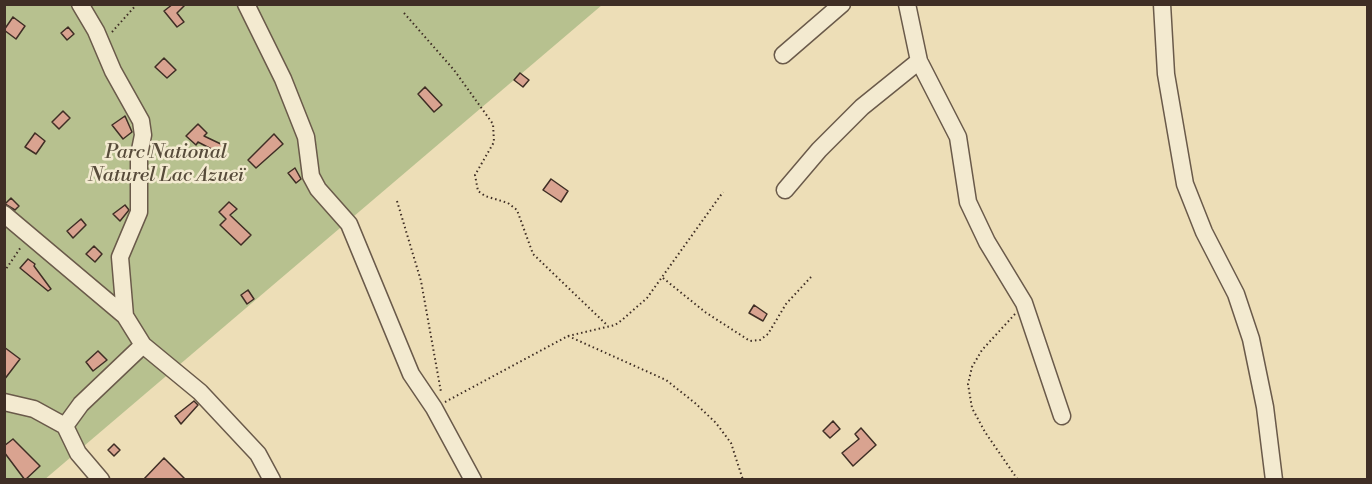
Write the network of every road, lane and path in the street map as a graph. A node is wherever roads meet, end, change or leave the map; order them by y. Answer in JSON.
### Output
{"nodes":[{"id":1,"x":80,"y":4,"type":"edge"},
{"id":2,"x":137,"y":4,"type":"edge"},
{"id":3,"x":246,"y":4,"type":"edge"},
{"id":4,"x":842,"y":4,"type":"edge"},
{"id":5,"x":907,"y":4,"type":"edge"},
{"id":6,"x":1162,"y":4,"type":"edge"},
{"id":7,"x":404,"y":13,"type":"dead end"},
{"id":8,"x":102,"y":44,"type":"junction"},
{"id":9,"x":783,"y":55,"type":"dead end"},
{"id":10,"x":919,"y":61,"type":"junction"},
{"id":11,"x":785,"y":190,"type":"dead end"},
{"id":12,"x":723,"y":192,"type":"dead end"},
{"id":13,"x":397,"y":201,"type":"dead end"},
{"id":14,"x":4,"y":214,"type":"edge"},
{"id":15,"x":28,"y":234,"type":"junction"},
{"id":16,"x":4,"y":272,"type":"edge"},
{"id":17,"x":811,"y":277,"type":"dead end"},
{"id":18,"x":663,"y":278,"type":"junction"},
{"id":19,"x":1024,"y":303,"type":"junction"},
{"id":20,"x":125,"y":316,"type":"junction"},
{"id":21,"x":608,"y":326,"type":"junction"},
{"id":22,"x":568,"y":336,"type":"junction"},
{"id":23,"x":143,"y":345,"type":"junction"},
{"id":24,"x":4,"y":402,"type":"edge"},
{"id":25,"x":438,"y":406,"type":"junction"},
{"id":26,"x":1062,"y":416,"type":"dead end"},
{"id":27,"x":65,"y":426,"type":"junction"},
{"id":28,"x":101,"y":480,"type":"edge"},
{"id":29,"x":272,"y":480,"type":"edge"},
{"id":30,"x":473,"y":480,"type":"edge"},
{"id":31,"x":743,"y":480,"type":"edge"},
{"id":32,"x":1018,"y":480,"type":"edge"},
{"id":33,"x":1274,"y":480,"type":"edge"}],
"edges":[{"from":1,"to":8,"type":"street"},
{"from":2,"to":8,"type":"path"},
{"from":3,"to":25,"type":"street"},
{"from":4,"to":9,"type":"street"},
{"from":5,"to":10,"type":"street"},
{"from":6,"to":33,"type":"street"},
{"from":7,"to":21,"type":"path"},
{"from":8,"to":20,"type":"street"},
{"from":10,"to":11,"type":"street"},
{"from":10,"to":19,"type":"street"},
{"from":12,"to":18,"type":"path"},
{"from":13,"to":25,"type":"path"},
{"from":14,"to":15,"type":"street"},
{"from":15,"to":16,"type":"path"},
{"from":15,"to":20,"type":"street"},
{"from":17,"to":18,"type":"path"},
{"from":18,"to":21,"type":"path"},
{"from":19,"to":26,"type":"street"},
{"from":19,"to":32,"type":"path"},
{"from":20,"to":23,"type":"street"},
{"from":21,"to":22,"type":"path"},
{"from":22,"to":25,"type":"path"},
{"from":22,"to":31,"type":"path"},
{"from":23,"to":27,"type":"street"},
{"from":23,"to":29,"type":"street"},
{"from":24,"to":27,"type":"street"},
{"from":25,"to":30,"type":"street"},
{"from":27,"to":28,"type":"street"}]}
